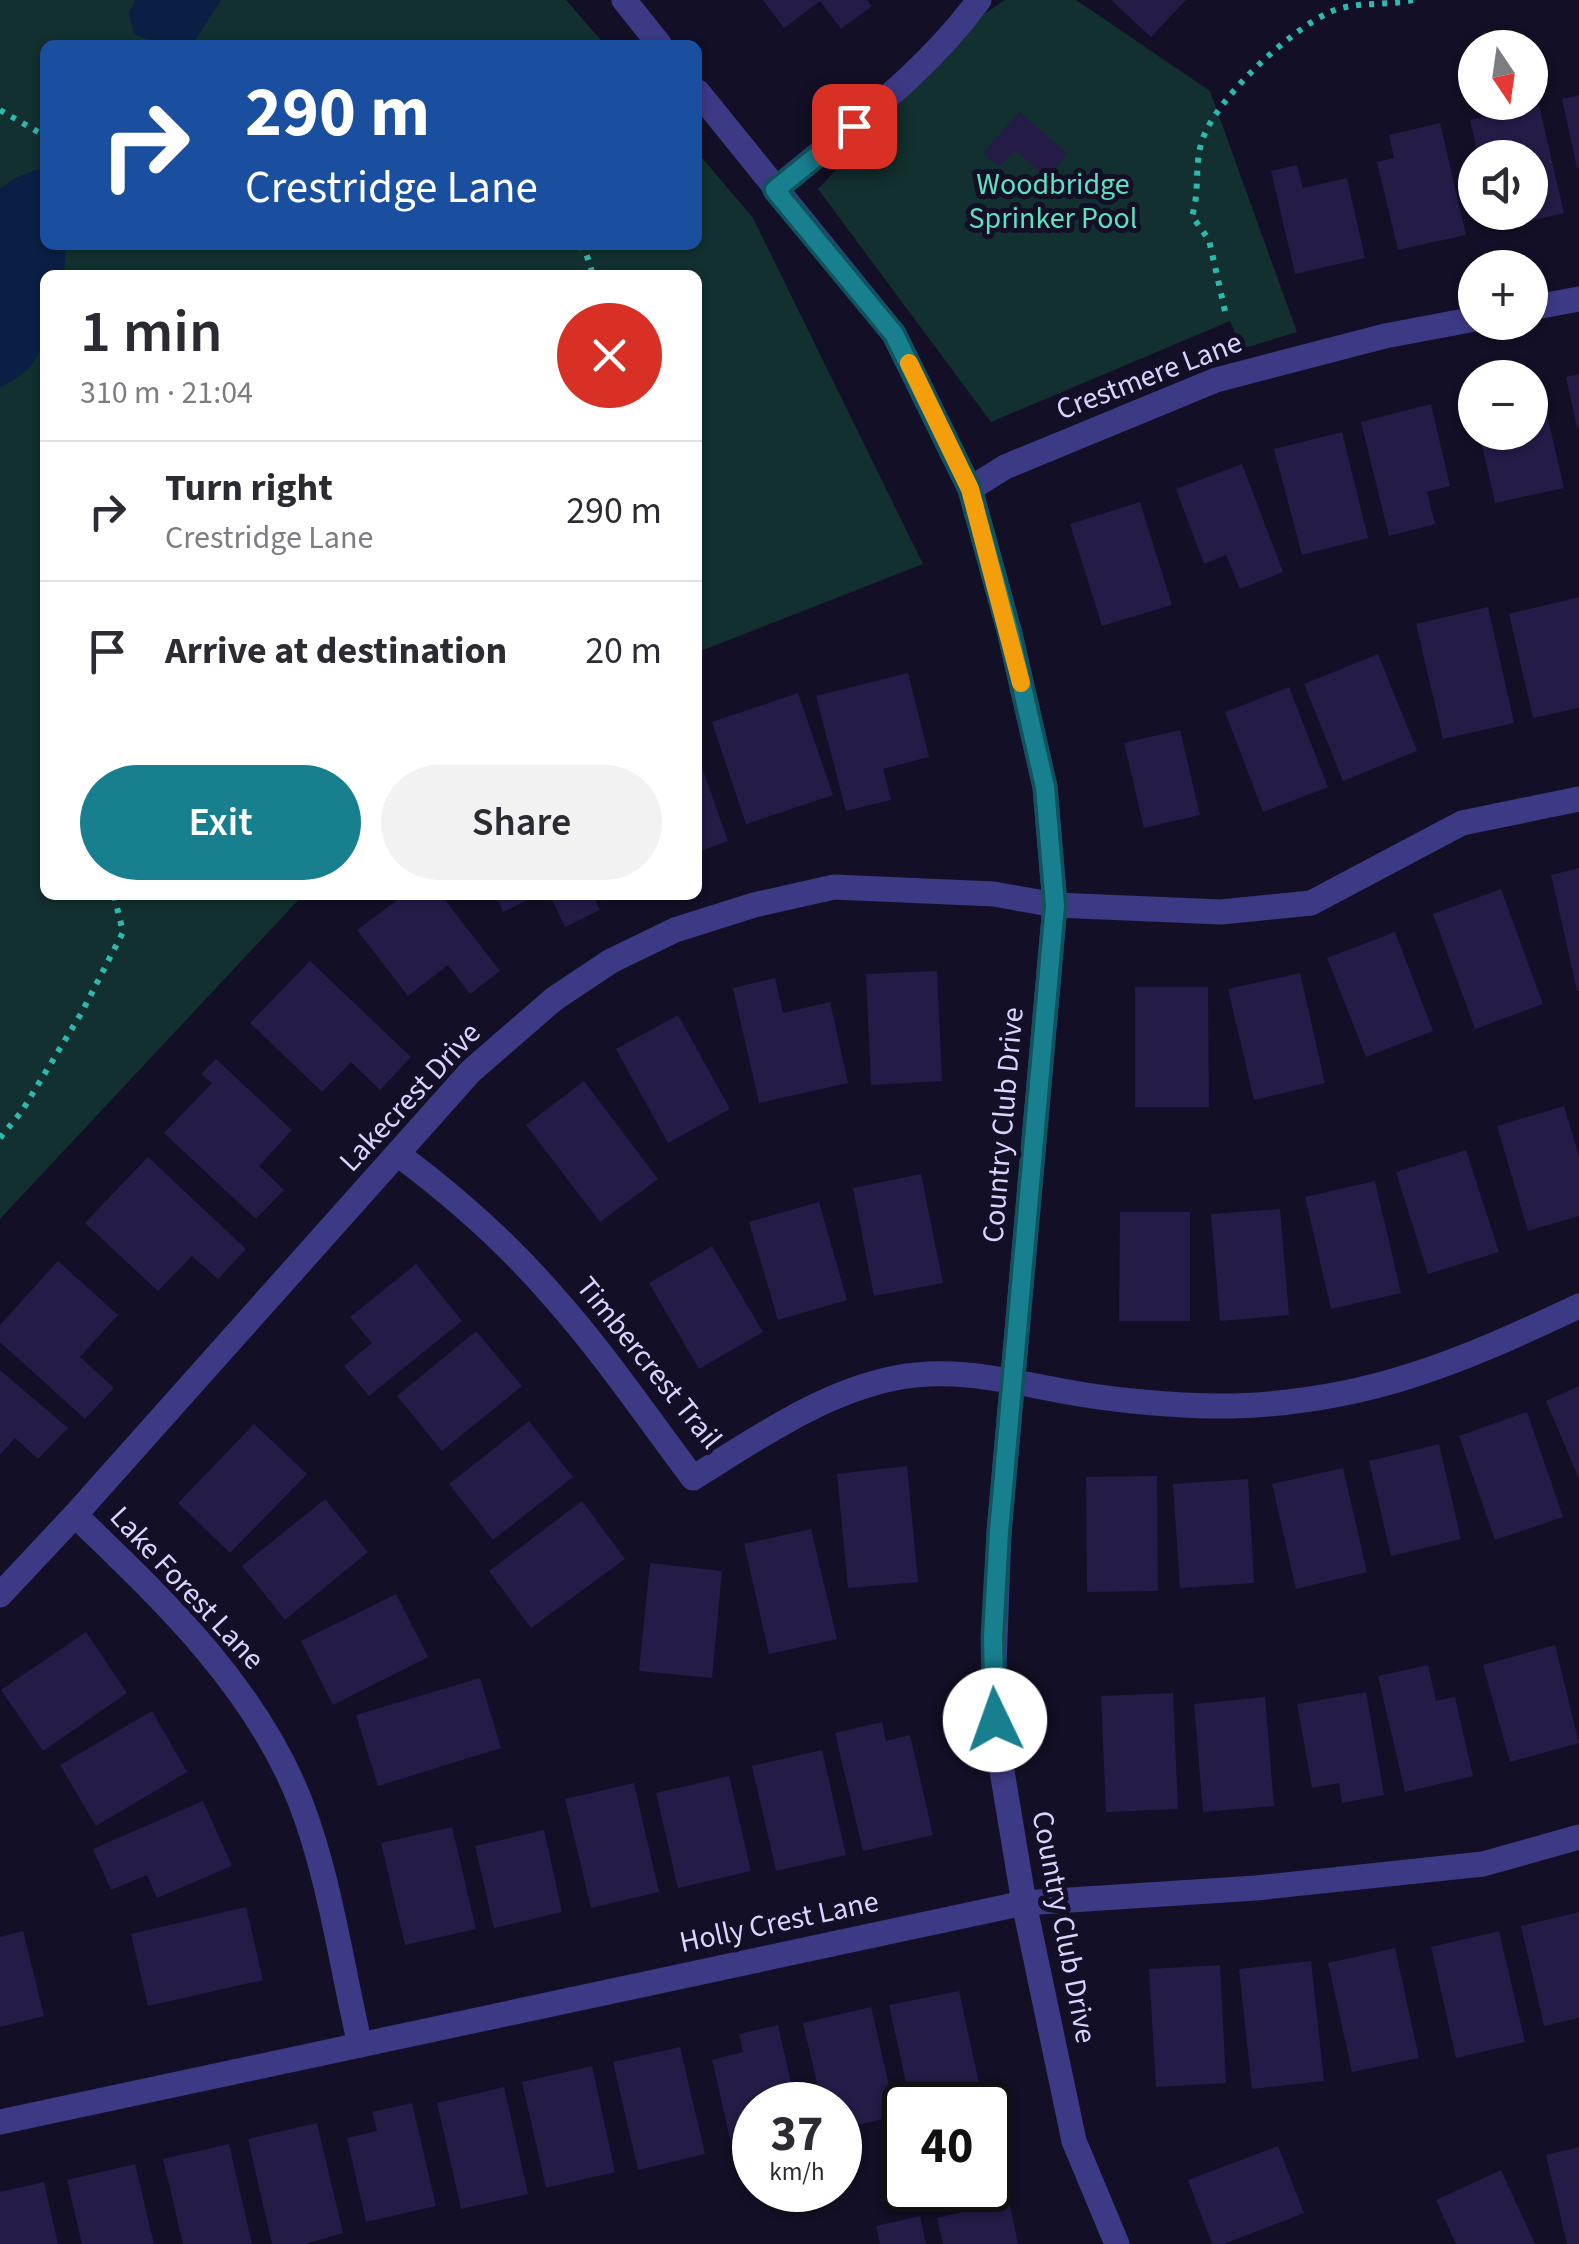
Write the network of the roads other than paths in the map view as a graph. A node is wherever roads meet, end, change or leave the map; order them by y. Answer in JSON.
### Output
{"nodes":[{"id":1,"x":624,"y":0,"type":"edge"},
{"id":2,"x":979,"y":0,"type":"edge"},
{"id":3,"x":656,"y":40,"type":"edge"},
{"id":4,"x":702,"y":97,"type":"edge"},
{"id":5,"x":775,"y":190,"type":"junction"},
{"id":6,"x":1579,"y":299,"type":"edge"},
{"id":7,"x":1548,"y":305,"type":"edge"},
{"id":8,"x":1458,"y":321,"type":"edge"},
{"id":9,"x":970,"y":489,"type":"junction"},
{"id":10,"x":1579,"y":799,"type":"edge"},
{"id":11,"x":1055,"y":905,"type":"junction"},
{"id":12,"x":399,"y":1155,"type":"junction"},
{"id":13,"x":1579,"y":1306,"type":"edge"},
{"id":14,"x":1014,"y":1381,"type":"junction"},
{"id":15,"x":75,"y":1515,"type":"junction"},
{"id":16,"x":0,"y":1594,"type":"edge"},
{"id":17,"x":1579,"y":1837,"type":"edge"},
{"id":18,"x":1024,"y":1903,"type":"junction"},
{"id":19,"x":360,"y":2045,"type":"junction"},
{"id":20,"x":0,"y":2122,"type":"edge"},
{"id":21,"x":1117,"y":2244,"type":"edge"}],
"edges":[{"from":1,"to":3,"type":"street"},
{"from":2,"to":5,"type":"street"},
{"from":4,"to":5,"type":"street","name":"Country Club Drive"},
{"from":5,"to":9,"type":"street","name":"Country Club Drive"},
{"from":6,"to":7,"type":"street"},
{"from":8,"to":9,"type":"street","name":"Crestmere Lane"},
{"from":9,"to":11,"type":"street","name":"Country Club Drive"},
{"from":10,"to":11,"type":"street","name":"Lakecrest Drive"},
{"from":11,"to":12,"type":"street","name":"Lakecrest Drive"},
{"from":11,"to":14,"type":"street","name":"Country Club Drive"},
{"from":12,"to":14,"type":"street","name":"Timbercrest Trail"},
{"from":12,"to":15,"type":"street","name":"Lakecrest Drive"},
{"from":13,"to":14,"type":"street","name":"Timbercrest Trail"},
{"from":14,"to":18,"type":"street","name":"Country Club Drive"},
{"from":15,"to":16,"type":"street","name":"Lakecrest Drive"},
{"from":15,"to":19,"type":"street","name":"Lake Forest Lane"},
{"from":17,"to":18,"type":"street","name":"Holly Crest Lane"},
{"from":18,"to":19,"type":"street","name":"Holly Crest Lane"},
{"from":18,"to":21,"type":"street","name":"Country Club Drive"},
{"from":19,"to":20,"type":"street","name":"Holly Crest Lane"}]}
